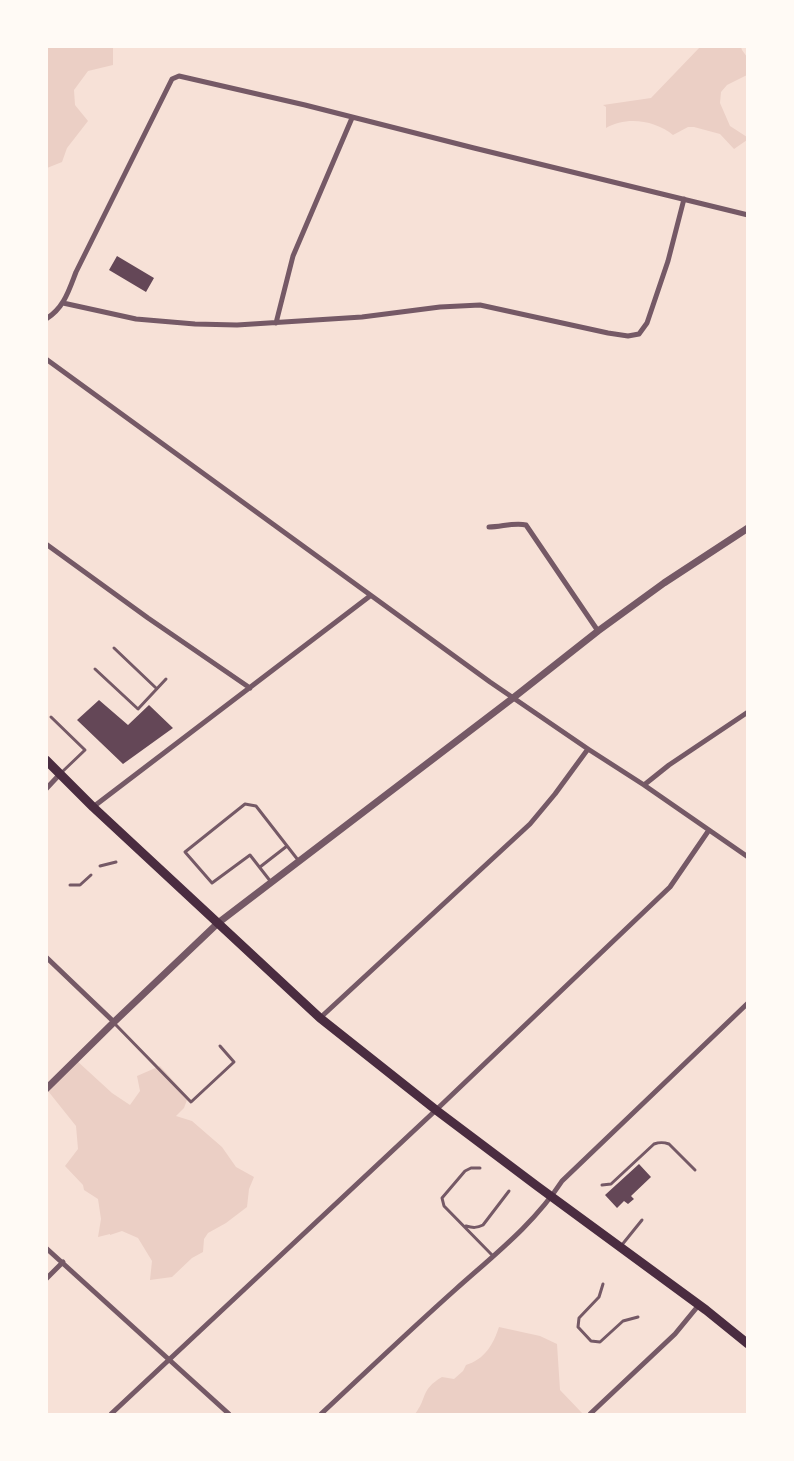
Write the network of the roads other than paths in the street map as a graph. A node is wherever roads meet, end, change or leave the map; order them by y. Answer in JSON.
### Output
{"nodes":[{"id":1,"x":352,"y":118,"type":"junction"},
{"id":2,"x":684,"y":199,"type":"junction"},
{"id":3,"x":747,"y":215,"type":"edge"},
{"id":4,"x":63,"y":303,"type":"junction"},
{"id":5,"x":46,"y":319,"type":"edge"},
{"id":6,"x":276,"y":323,"type":"junction"},
{"id":7,"x":46,"y":359,"type":"edge"},
{"id":8,"x":489,"y":527,"type":"dead end"},
{"id":9,"x":747,"y":528,"type":"edge"},
{"id":10,"x":46,"y":544,"type":"edge"},
{"id":11,"x":370,"y":596,"type":"junction"},
{"id":12,"x":598,"y":631,"type":"junction"},
{"id":13,"x":114,"y":648,"type":"dead end"},
{"id":14,"x":95,"y":669,"type":"dead end"},
{"id":15,"x":165,"y":679,"type":"dead end"},
{"id":16,"x":157,"y":688,"type":"junction"},
{"id":17,"x":250,"y":688,"type":"junction"},
{"id":18,"x":513,"y":698,"type":"junction"},
{"id":19,"x":747,"y":712,"type":"edge"},
{"id":20,"x":51,"y":717,"type":"dead end"},
{"id":21,"x":588,"y":749,"type":"junction"},
{"id":22,"x":46,"y":760,"type":"edge"},
{"id":23,"x":60,"y":774,"type":"junction"},
{"id":24,"x":644,"y":785,"type":"junction"},
{"id":25,"x":46,"y":789,"type":"edge"},
{"id":26,"x":93,"y":807,"type":"junction"},
{"id":27,"x":709,"y":831,"type":"junction"},
{"id":28,"x":287,"y":846,"type":"junction"},
{"id":29,"x":747,"y":857,"type":"edge"},
{"id":30,"x":116,"y":862,"type":"dead end"},
{"id":31,"x":299,"y":862,"type":"junction"},
{"id":32,"x":100,"y":866,"type":"dead end"},
{"id":33,"x":260,"y":868,"type":"junction"},
{"id":34,"x":92,"y":875,"type":"dead end"},
{"id":35,"x":272,"y":883,"type":"junction"},
{"id":36,"x":70,"y":885,"type":"dead end"},
{"id":37,"x":218,"y":923,"type":"junction"},
{"id":38,"x":46,"y":957,"type":"edge"},
{"id":39,"x":747,"y":1003,"type":"edge"},
{"id":40,"x":320,"y":1017,"type":"junction"},
{"id":41,"x":114,"y":1022,"type":"junction"},
{"id":42,"x":220,"y":1046,"type":"dead end"},
{"id":43,"x":46,"y":1089,"type":"edge"},
{"id":44,"x":436,"y":1110,"type":"junction"},
{"id":45,"x":480,"y":1168,"type":"dead end"},
{"id":46,"x":695,"y":1170,"type":"dead end"},
{"id":47,"x":602,"y":1185,"type":"dead end"},
{"id":48,"x":509,"y":1191,"type":"dead end"},
{"id":49,"x":552,"y":1197,"type":"junction"},
{"id":50,"x":642,"y":1220,"type":"dead end"},
{"id":51,"x":464,"y":1225,"type":"junction"},
{"id":52,"x":46,"y":1248,"type":"edge"},
{"id":53,"x":620,"y":1248,"type":"junction"},
{"id":54,"x":493,"y":1256,"type":"junction"},
{"id":55,"x":63,"y":1262,"type":"junction"},
{"id":56,"x":46,"y":1279,"type":"edge"},
{"id":57,"x":603,"y":1284,"type":"dead end"},
{"id":58,"x":698,"y":1306,"type":"junction"},
{"id":59,"x":638,"y":1317,"type":"dead end"},
{"id":60,"x":747,"y":1344,"type":"edge"},
{"id":61,"x":169,"y":1361,"type":"junction"},
{"id":62,"x":111,"y":1414,"type":"edge"},
{"id":63,"x":229,"y":1414,"type":"edge"},
{"id":64,"x":321,"y":1414,"type":"edge"},
{"id":65,"x":590,"y":1414,"type":"edge"}],
"edges":[{"from":1,"to":2,"type":"street"},
{"from":1,"to":4,"type":"street"},
{"from":1,"to":6,"type":"street"},
{"from":2,"to":3,"type":"street"},
{"from":2,"to":6,"type":"street"},
{"from":4,"to":5,"type":"street"},
{"from":4,"to":6,"type":"street"},
{"from":7,"to":11,"type":"street"},
{"from":8,"to":12,"type":"street"},
{"from":9,"to":12,"type":"street"},
{"from":10,"to":17,"type":"street"},
{"from":11,"to":17,"type":"street"},
{"from":11,"to":18,"type":"street"},
{"from":12,"to":18,"type":"street"},
{"from":13,"to":16,"type":"lane"},
{"from":14,"to":16,"type":"lane"},
{"from":15,"to":16,"type":"lane"},
{"from":17,"to":26,"type":"street"},
{"from":18,"to":21,"type":"street"},
{"from":18,"to":31,"type":"street"},
{"from":19,"to":24,"type":"street"},
{"from":20,"to":23,"type":"lane"},
{"from":21,"to":24,"type":"street"},
{"from":21,"to":40,"type":"street"},
{"from":22,"to":23,"type":"main road"},
{"from":23,"to":25,"type":"street"},
{"from":23,"to":26,"type":"main road"},
{"from":24,"to":27,"type":"street"},
{"from":26,"to":37,"type":"main road"},
{"from":27,"to":29,"type":"street"},
{"from":27,"to":44,"type":"street"},
{"from":28,"to":31,"type":"lane"},
{"from":28,"to":33,"type":"lane"},
{"from":28,"to":33,"type":"lane"},
{"from":30,"to":32,"type":"lane"},
{"from":31,"to":35,"type":"street"},
{"from":33,"to":35,"type":"lane"},
{"from":34,"to":36,"type":"lane"},
{"from":35,"to":37,"type":"street"},
{"from":37,"to":40,"type":"main road"},
{"from":37,"to":41,"type":"street"},
{"from":38,"to":41,"type":"street"},
{"from":39,"to":49,"type":"street"},
{"from":40,"to":44,"type":"main road"},
{"from":41,"to":42,"type":"lane"},
{"from":41,"to":43,"type":"street"},
{"from":44,"to":49,"type":"main road"},
{"from":44,"to":61,"type":"street"},
{"from":45,"to":51,"type":"lane"},
{"from":46,"to":47,"type":"lane"},
{"from":48,"to":51,"type":"lane"},
{"from":49,"to":53,"type":"main road"},
{"from":49,"to":54,"type":"street"},
{"from":50,"to":53,"type":"lane"},
{"from":51,"to":54,"type":"lane"},
{"from":52,"to":55,"type":"street"},
{"from":53,"to":58,"type":"main road"},
{"from":54,"to":64,"type":"street"},
{"from":55,"to":56,"type":"street"},
{"from":55,"to":61,"type":"street"},
{"from":57,"to":59,"type":"lane"},
{"from":58,"to":60,"type":"main road"},
{"from":58,"to":65,"type":"street"},
{"from":61,"to":62,"type":"street"},
{"from":61,"to":63,"type":"street"}]}
